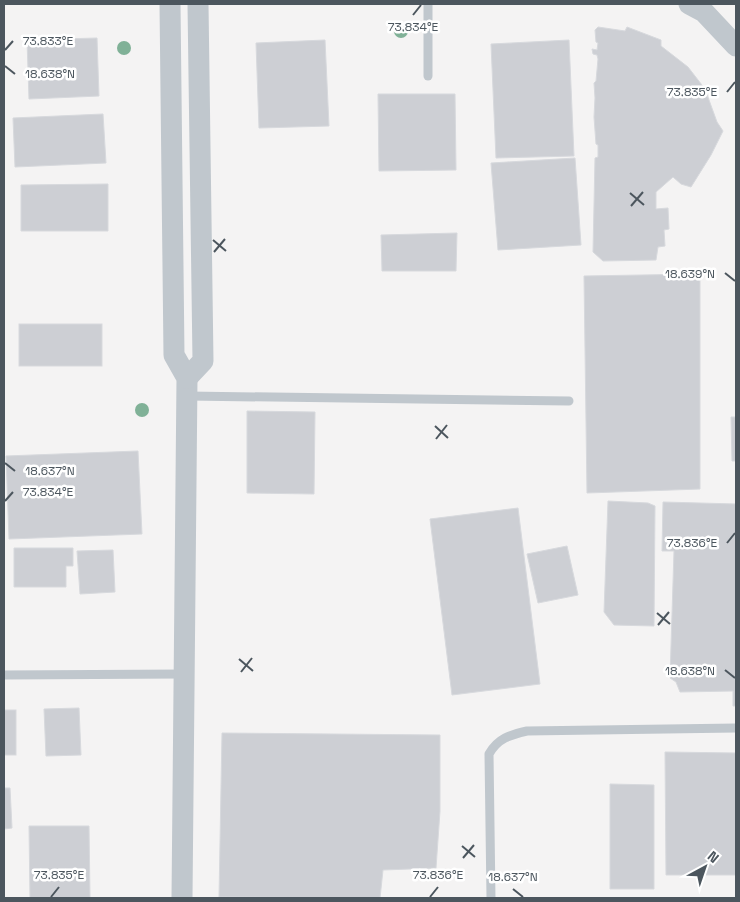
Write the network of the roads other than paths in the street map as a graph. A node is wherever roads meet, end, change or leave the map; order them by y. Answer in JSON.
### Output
{"nodes":[{"id":1,"x":170,"y":4,"type":"edge"},
{"id":2,"x":198,"y":4,"type":"edge"},
{"id":3,"x":428,"y":4,"type":"edge"},
{"id":4,"x":689,"y":4,"type":"edge"},
{"id":5,"x":736,"y":46,"type":"edge"},
{"id":6,"x":428,"y":76,"type":"dead end"},
{"id":7,"x":187,"y":387,"type":"junction"},
{"id":8,"x":569,"y":401,"type":"dead end"},
{"id":9,"x":184,"y":674,"type":"junction"},
{"id":10,"x":4,"y":675,"type":"edge"},
{"id":11,"x":736,"y":728,"type":"edge"},
{"id":12,"x":182,"y":898,"type":"edge"},
{"id":13,"x":491,"y":898,"type":"edge"}],
"edges":[{"from":1,"to":7,"type":"street"},
{"from":2,"to":7,"type":"street"},
{"from":3,"to":6,"type":"lane"},
{"from":4,"to":5,"type":"street"},
{"from":7,"to":8,"type":"lane"},
{"from":7,"to":9,"type":"street"},
{"from":9,"to":10,"type":"lane"},
{"from":9,"to":12,"type":"street"},
{"from":11,"to":13,"type":"lane"}]}
